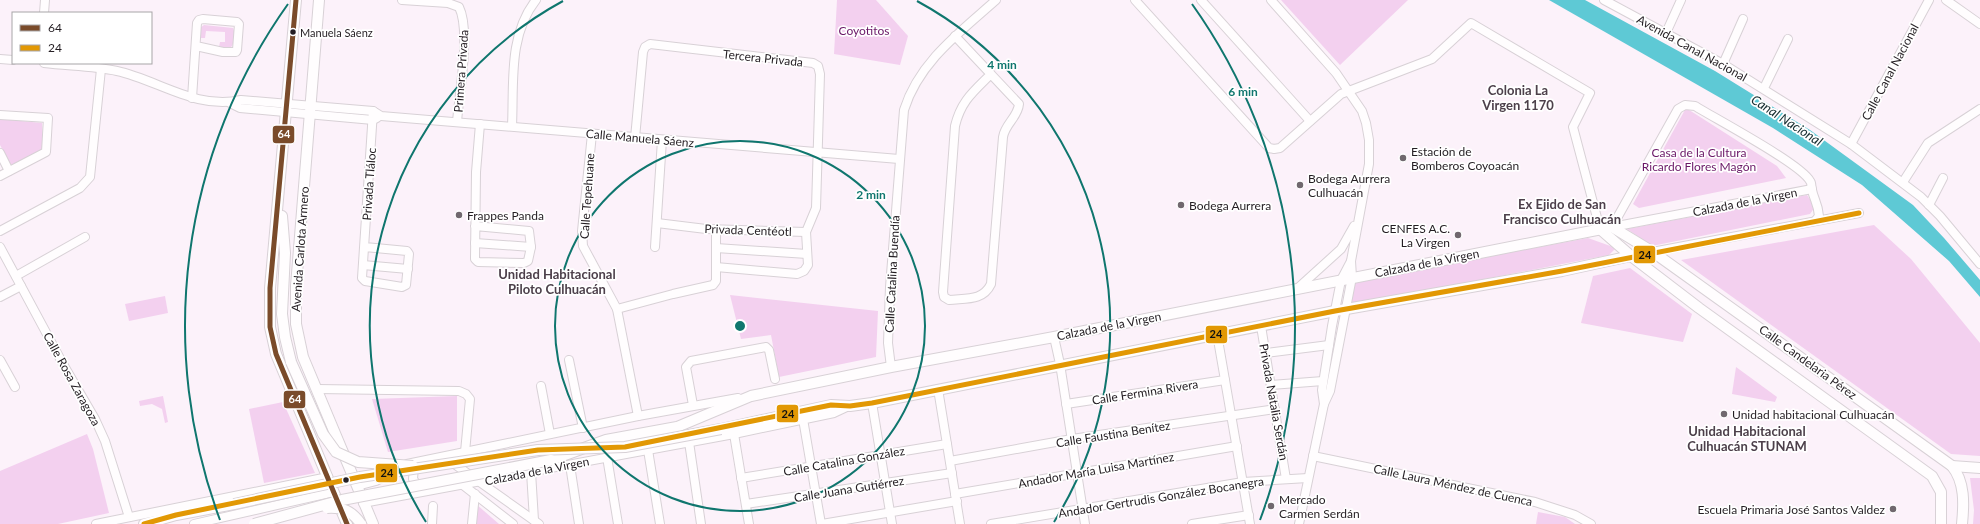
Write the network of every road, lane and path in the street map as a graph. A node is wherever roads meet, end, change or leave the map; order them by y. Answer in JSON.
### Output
{"nodes":[{"id":1,"x":45,"y":0,"type":"edge"},
{"id":2,"x":296,"y":0,"type":"edge"},
{"id":3,"x":319,"y":0,"type":"edge"},
{"id":4,"x":402,"y":0,"type":"edge"},
{"id":5,"x":536,"y":0,"type":"edge"},
{"id":6,"x":996,"y":0,"type":"edge"},
{"id":7,"x":1135,"y":0,"type":"edge"},
{"id":8,"x":1201,"y":0,"type":"edge"},
{"id":9,"x":1271,"y":0,"type":"edge"},
{"id":10,"x":1604,"y":0,"type":"edge"},
{"id":11,"x":1681,"y":0,"type":"edge"},
{"id":12,"x":1929,"y":0,"type":"edge"},
{"id":13,"x":1946,"y":0,"type":"edge"},
{"id":14,"x":44,"y":12,"type":"edge"},
{"id":15,"x":1743,"y":19,"type":"dead end"},
{"id":16,"x":1980,"y":24,"type":"edge"},
{"id":17,"x":1666,"y":33,"type":"junction"},
{"id":18,"x":955,"y":36,"type":"junction"},
{"id":19,"x":1788,"y":39,"type":"dead end"},
{"id":20,"x":196,"y":46,"type":"junction"},
{"id":21,"x":0,"y":59,"type":"edge"},
{"id":22,"x":12,"y":60,"type":"edge"},
{"id":23,"x":54,"y":64,"type":"edge"},
{"id":24,"x":1723,"y":64,"type":"junction"},
{"id":25,"x":101,"y":69,"type":"junction"},
{"id":26,"x":991,"y":74,"type":"junction"},
{"id":27,"x":1764,"y":88,"type":"junction"},
{"id":28,"x":1349,"y":90,"type":"junction"},
{"id":29,"x":192,"y":98,"type":"junction"},
{"id":30,"x":286,"y":108,"type":"junction"},
{"id":31,"x":1980,"y":109,"type":"edge"},
{"id":32,"x":310,"y":110,"type":"junction"},
{"id":33,"x":0,"y":115,"type":"edge"},
{"id":34,"x":373,"y":116,"type":"junction"},
{"id":35,"x":1310,"y":121,"type":"junction"},
{"id":36,"x":457,"y":122,"type":"junction"},
{"id":37,"x":480,"y":124,"type":"junction"},
{"id":38,"x":512,"y":126,"type":"junction"},
{"id":39,"x":592,"y":134,"type":"junction"},
{"id":40,"x":635,"y":138,"type":"junction"},
{"id":41,"x":662,"y":140,"type":"junction"},
{"id":42,"x":1851,"y":144,"type":"junction"},
{"id":43,"x":0,"y":154,"type":"edge"},
{"id":44,"x":819,"y":154,"type":"junction"},
{"id":45,"x":899,"y":159,"type":"junction"},
{"id":46,"x":9,"y":171,"type":"junction"},
{"id":47,"x":0,"y":176,"type":"edge"},
{"id":48,"x":1944,"y":178,"type":"dead end"},
{"id":49,"x":280,"y":182,"type":"junction"},
{"id":50,"x":1903,"y":182,"type":"junction"},
{"id":51,"x":1812,"y":189,"type":"junction"},
{"id":52,"x":1928,"y":205,"type":"junction"},
{"id":53,"x":1859,"y":213,"type":"dead end"},
{"id":54,"x":1357,"y":220,"type":"junction"},
{"id":55,"x":1815,"y":221,"type":"junction"},
{"id":56,"x":657,"y":223,"type":"junction"},
{"id":57,"x":475,"y":226,"type":"junction"},
{"id":58,"x":1612,"y":227,"type":"junction"},
{"id":59,"x":716,"y":229,"type":"junction"},
{"id":60,"x":1600,"y":229,"type":"junction"},
{"id":61,"x":0,"y":232,"type":"edge"},
{"id":62,"x":806,"y":232,"type":"junction"},
{"id":63,"x":85,"y":237,"type":"dead end"},
{"id":64,"x":475,"y":243,"type":"junction"},
{"id":65,"x":0,"y":247,"type":"edge"},
{"id":66,"x":365,"y":247,"type":"junction"},
{"id":67,"x":531,"y":247,"type":"junction"},
{"id":68,"x":655,"y":247,"type":"dead end"},
{"id":69,"x":716,"y":248,"type":"junction"},
{"id":70,"x":1653,"y":252,"type":"junction"},
{"id":71,"x":807,"y":254,"type":"junction"},
{"id":72,"x":1631,"y":256,"type":"junction"},
{"id":73,"x":1350,"y":261,"type":"junction"},
{"id":74,"x":1980,"y":264,"type":"edge"},
{"id":75,"x":363,"y":265,"type":"junction"},
{"id":76,"x":716,"y":267,"type":"junction"},
{"id":77,"x":408,"y":269,"type":"junction"},
{"id":78,"x":16,"y":276,"type":"junction"},
{"id":79,"x":1352,"y":277,"type":"junction"},
{"id":80,"x":1341,"y":280,"type":"junction"},
{"id":81,"x":21,"y":286,"type":"junction"},
{"id":82,"x":1298,"y":288,"type":"junction"},
{"id":83,"x":0,"y":297,"type":"edge"},
{"id":84,"x":617,"y":310,"type":"junction"},
{"id":85,"x":1346,"y":310,"type":"junction"},
{"id":86,"x":1335,"y":311,"type":"junction"},
{"id":87,"x":1261,"y":326,"type":"junction"},
{"id":88,"x":1217,"y":334,"type":"junction"},
{"id":89,"x":1054,"y":337,"type":"junction"},
{"id":90,"x":1329,"y":345,"type":"junction"},
{"id":91,"x":1266,"y":353,"type":"junction"},
{"id":92,"x":0,"y":360,"type":"edge"},
{"id":93,"x":569,"y":360,"type":"dead end"},
{"id":94,"x":1060,"y":364,"type":"junction"},
{"id":95,"x":891,"y":367,"type":"junction"},
{"id":96,"x":775,"y":379,"type":"dead end"},
{"id":97,"x":1225,"y":380,"type":"junction"},
{"id":98,"x":1323,"y":381,"type":"junction"},
{"id":99,"x":1271,"y":385,"type":"junction"},
{"id":100,"x":540,"y":386,"type":"dead end"},
{"id":101,"x":15,"y":387,"type":"dead end"},
{"id":102,"x":317,"y":389,"type":"junction"},
{"id":103,"x":938,"y":389,"type":"junction"},
{"id":104,"x":751,"y":396,"type":"junction"},
{"id":105,"x":872,"y":403,"type":"junction"},
{"id":106,"x":1066,"y":404,"type":"junction"},
{"id":107,"x":1324,"y":404,"type":"junction"},
{"id":108,"x":693,"y":406,"type":"junction"},
{"id":109,"x":850,"y":406,"type":"junction"},
{"id":110,"x":1275,"y":409,"type":"junction"},
{"id":111,"x":638,"y":416,"type":"junction"},
{"id":112,"x":1231,"y":416,"type":"junction"},
{"id":113,"x":803,"y":420,"type":"junction"},
{"id":114,"x":583,"y":428,"type":"junction"},
{"id":115,"x":550,"y":434,"type":"junction"},
{"id":116,"x":734,"y":434,"type":"junction"},
{"id":117,"x":1072,"y":439,"type":"junction"},
{"id":118,"x":689,"y":442,"type":"junction"},
{"id":119,"x":947,"y":444,"type":"junction"},
{"id":120,"x":1237,"y":446,"type":"junction"},
{"id":121,"x":648,"y":450,"type":"junction"},
{"id":122,"x":465,"y":452,"type":"junction"},
{"id":123,"x":881,"y":455,"type":"junction"},
{"id":124,"x":444,"y":456,"type":"junction"},
{"id":125,"x":1313,"y":456,"type":"junction"},
{"id":126,"x":607,"y":458,"type":"junction"},
{"id":127,"x":419,"y":461,"type":"junction"},
{"id":128,"x":950,"y":461,"type":"junction"},
{"id":129,"x":570,"y":465,"type":"junction"},
{"id":130,"x":1952,"y":466,"type":"junction"},
{"id":131,"x":811,"y":467,"type":"junction"},
{"id":132,"x":430,"y":468,"type":"junction"},
{"id":133,"x":1980,"y":468,"type":"edge"},
{"id":134,"x":531,"y":472,"type":"junction"},
{"id":135,"x":952,"y":473,"type":"junction"},
{"id":136,"x":1077,"y":473,"type":"junction"},
{"id":137,"x":328,"y":477,"type":"junction"},
{"id":138,"x":741,"y":478,"type":"junction"},
{"id":139,"x":1308,"y":478,"type":"junction"},
{"id":140,"x":1286,"y":479,"type":"junction"},
{"id":141,"x":479,"y":482,"type":"junction"},
{"id":142,"x":1243,"y":482,"type":"junction"},
{"id":143,"x":885,"y":483,"type":"junction"},
{"id":144,"x":463,"y":485,"type":"junction"},
{"id":145,"x":357,"y":486,"type":"junction"},
{"id":146,"x":434,"y":490,"type":"junction"},
{"id":147,"x":334,"y":492,"type":"junction"},
{"id":148,"x":474,"y":494,"type":"junction"},
{"id":149,"x":816,"y":494,"type":"junction"},
{"id":150,"x":956,"y":498,"type":"junction"},
{"id":151,"x":363,"y":503,"type":"junction"},
{"id":152,"x":746,"y":504,"type":"junction"},
{"id":153,"x":433,"y":506,"type":"dead end"},
{"id":154,"x":1082,"y":508,"type":"junction"},
{"id":155,"x":313,"y":509,"type":"junction"},
{"id":156,"x":890,"y":512,"type":"junction"},
{"id":157,"x":1249,"y":515,"type":"junction"},
{"id":158,"x":129,"y":517,"type":"junction"},
{"id":159,"x":536,"y":522,"type":"edge"},
{"id":160,"x":96,"y":524,"type":"edge"},
{"id":161,"x":144,"y":524,"type":"edge"},
{"id":162,"x":194,"y":524,"type":"edge"},
{"id":163,"x":254,"y":524,"type":"edge"},
{"id":164,"x":347,"y":524,"type":"edge"},
{"id":165,"x":360,"y":524,"type":"edge"},
{"id":166,"x":373,"y":524,"type":"edge"},
{"id":167,"x":432,"y":524,"type":"edge"},
{"id":168,"x":472,"y":524,"type":"edge"},
{"id":169,"x":513,"y":524,"type":"edge"},
{"id":170,"x":579,"y":524,"type":"edge"},
{"id":171,"x":618,"y":524,"type":"edge"},
{"id":172,"x":660,"y":524,"type":"edge"},
{"id":173,"x":702,"y":524,"type":"edge"},
{"id":174,"x":749,"y":524,"type":"edge"},
{"id":175,"x":822,"y":524,"type":"edge"},
{"id":176,"x":892,"y":524,"type":"edge"},
{"id":177,"x":960,"y":524,"type":"edge"},
{"id":178,"x":991,"y":524,"type":"edge"},
{"id":179,"x":1085,"y":524,"type":"edge"},
{"id":180,"x":1192,"y":524,"type":"edge"},
{"id":181,"x":1250,"y":524,"type":"edge"},
{"id":182,"x":1299,"y":524,"type":"edge"},
{"id":183,"x":1590,"y":524,"type":"edge"},
{"id":184,"x":1941,"y":524,"type":"edge"},
{"id":185,"x":1962,"y":524,"type":"edge"}],
"edges":[{"from":1,"to":14,"type":"street"},
{"from":2,"to":30,"type":"main road","name":"Avenida Carlota Armero"},
{"from":3,"to":32,"type":"main road","name":"Avenida Carlota Armero"},
{"from":4,"to":36,"type":"street","name":"Primera Privada"},
{"from":5,"to":38,"type":"street"},
{"from":6,"to":18,"type":"street","name":"Calle Catalina Buendía"},
{"from":7,"to":35,"type":"street"},
{"from":8,"to":35,"type":"street"},
{"from":9,"to":28,"type":"street"},
{"from":10,"to":17,"type":"street","name":"Avenida Canal Nacional"},
{"from":11,"to":17,"type":"street"},
{"from":12,"to":42,"type":"street","name":"Calle Canal Nacional"},
{"from":13,"to":16,"type":"street"},
{"from":15,"to":24,"type":"street"},
{"from":17,"to":24,"type":"street","name":"Avenida Canal Nacional"},
{"from":18,"to":26,"type":"street"},
{"from":18,"to":45,"type":"street","name":"Calle Catalina Buendía"},
{"from":19,"to":27,"type":"street"},
{"from":20,"to":20,"type":"street"},
{"from":20,"to":29,"type":"street"},
{"from":21,"to":22,"type":"street"},
{"from":23,"to":25,"type":"street","name":"Calle Manuela Sáenz"},
{"from":24,"to":27,"type":"street","name":"Avenida Canal Nacional"},
{"from":25,"to":29,"type":"street","name":"Calle Manuela Sáenz"},
{"from":25,"to":61,"type":"street"},
{"from":26,"to":26,"type":"street"},
{"from":27,"to":42,"type":"street","name":"Avenida Canal Nacional"},
{"from":28,"to":35,"type":"street"},
{"from":28,"to":54,"type":"street"},
{"from":28,"to":60,"type":"street"},
{"from":29,"to":30,"type":"street","name":"Calle Manuela Sáenz"},
{"from":30,"to":32,"type":"street","name":"Calle Manuela Sáenz"},
{"from":30,"to":49,"type":"main road","name":"Avenida Carlota Armero"},
{"from":31,"to":50,"type":"street"},
{"from":32,"to":34,"type":"street","name":"Calle Manuela Sáenz"},
{"from":32,"to":102,"type":"main road","name":"Avenida Carlota Armero"},
{"from":33,"to":46,"type":"street"},
{"from":34,"to":36,"type":"street","name":"Calle Manuela Sáenz"},
{"from":34,"to":66,"type":"street","name":"Privada Tláloc"},
{"from":36,"to":37,"type":"street","name":"Calle Manuela Sáenz"},
{"from":37,"to":38,"type":"street","name":"Calle Manuela Sáenz"},
{"from":37,"to":57,"type":"street"},
{"from":38,"to":39,"type":"street","name":"Calle Manuela Sáenz"},
{"from":39,"to":40,"type":"street","name":"Calle Manuela Sáenz"},
{"from":39,"to":84,"type":"street","name":"Calle Tepehuane"},
{"from":40,"to":41,"type":"street","name":"Calle Manuela Sáenz"},
{"from":40,"to":44,"type":"street","name":"Tercera Privada"},
{"from":41,"to":44,"type":"street","name":"Calle Manuela Sáenz"},
{"from":41,"to":56,"type":"street"},
{"from":42,"to":50,"type":"street","name":"Avenida Canal Nacional"},
{"from":43,"to":46,"type":"street"},
{"from":44,"to":45,"type":"street","name":"Calle Manuela Sáenz"},
{"from":44,"to":62,"type":"street","name":"Privada Centéotl"},
{"from":45,"to":95,"type":"street","name":"Calle Catalina Buendía"},
{"from":46,"to":47,"type":"street"},
{"from":48,"to":52,"type":"street"},
{"from":49,"to":132,"type":"main road","bridge":true},
{"from":49,"to":137,"type":"main road","name":"Avenida Carlota Armero"},
{"from":50,"to":52,"type":"street","name":"Avenida Canal Nacional"},
{"from":51,"to":55,"type":"street","name":"Calzada de la Virgen"},
{"from":51,"to":58,"type":"street","name":"Calzada de la Virgen"},
{"from":51,"to":58,"type":"street"},
{"from":52,"to":74,"type":"street","name":"Avenida Canal Nacional"},
{"from":53,"to":55,"type":"street"},
{"from":54,"to":73,"type":"street"},
{"from":54,"to":82,"type":"street"},
{"from":55,"to":70,"type":"street","name":"Calzada de la Virgen"},
{"from":56,"to":59,"type":"street","name":"Privada Centéotl"},
{"from":56,"to":68,"type":"street"},
{"from":57,"to":64,"type":"street"},
{"from":57,"to":67,"type":"street"},
{"from":58,"to":60,"type":"main road","name":"Calzada de la Virgen"},
{"from":58,"to":70,"type":"main road","name":"Calle Candelaria Pérez"},
{"from":59,"to":62,"type":"street","name":"Privada Centéotl"},
{"from":59,"to":69,"type":"street"},
{"from":60,"to":72,"type":"main road","name":"Calle Candelaria Pérez"},
{"from":60,"to":79,"type":"main road","name":"Calzada de la Virgen"},
{"from":62,"to":71,"type":"street"},
{"from":63,"to":78,"type":"street"},
{"from":64,"to":67,"type":"street"},
{"from":64,"to":67,"type":"street"},
{"from":65,"to":78,"type":"street","name":"Calle Rosa Zaragoza"},
{"from":66,"to":75,"type":"street","name":"Privada Tláloc"},
{"from":66,"to":77,"type":"street","name":"Privada Tláloc"},
{"from":69,"to":71,"type":"street"},
{"from":69,"to":76,"type":"street"},
{"from":70,"to":72,"type":"street","name":"Calzada de la Virgen"},
{"from":70,"to":130,"type":"main road","name":"Calle Candelaria Pérez"},
{"from":71,"to":76,"type":"street"},
{"from":72,"to":85,"type":"main road","name":"Calzada de la Virgen"},
{"from":72,"to":184,"type":"main road","name":"Calle Candelaria Pérez"},
{"from":73,"to":79,"type":"street"},
{"from":73,"to":80,"type":"street"},
{"from":75,"to":77,"type":"street"},
{"from":75,"to":77,"type":"street","name":"Privada Tláloc"},
{"from":76,"to":84,"type":"street"},
{"from":78,"to":81,"type":"street","name":"Calle Rosa Zaragoza"},
{"from":79,"to":80,"type":"main road","name":"Calzada de la Virgen"},
{"from":79,"to":85,"type":"street"},
{"from":80,"to":82,"type":"main road","name":"Calzada de la Virgen"},
{"from":80,"to":86,"type":"street"},
{"from":81,"to":83,"type":"street"},
{"from":81,"to":158,"type":"street","name":"Calle Rosa Zaragoza"},
{"from":82,"to":89,"type":"main road","name":"Calzada de la Virgen"},
{"from":84,"to":111,"type":"street","name":"Calle Tepehuane"},
{"from":85,"to":86,"type":"main road","name":"Calzada de la Virgen"},
{"from":85,"to":107,"type":"street"},
{"from":86,"to":87,"type":"main road","name":"Calzada de la Virgen"},
{"from":86,"to":90,"type":"street"},
{"from":87,"to":88,"type":"main road","name":"Calzada de la Virgen"},
{"from":87,"to":91,"type":"street","name":"Privada Natalia Serdán"},
{"from":88,"to":94,"type":"main road","name":"Calzada de la Virgen"},
{"from":88,"to":97,"type":"street"},
{"from":89,"to":94,"type":"street"},
{"from":89,"to":95,"type":"main road","name":"Calzada de la Virgen"},
{"from":90,"to":91,"type":"street"},
{"from":90,"to":98,"type":"street"},
{"from":91,"to":99,"type":"street","name":"Privada Natalia Serdán"},
{"from":92,"to":101,"type":"street"},
{"from":93,"to":114,"type":"street"},
{"from":94,"to":103,"type":"main road","name":"Calzada de la Virgen"},
{"from":94,"to":106,"type":"street"},
{"from":95,"to":104,"type":"main road","name":"Calzada de la Virgen"},
{"from":96,"to":108,"type":"street"},
{"from":97,"to":106,"type":"street","name":"Calle Fermina Rivera"},
{"from":97,"to":112,"type":"street"},
{"from":98,"to":99,"type":"street"},
{"from":98,"to":107,"type":"street"},
{"from":99,"to":110,"type":"street","name":"Privada Natalia Serdán"},
{"from":100,"to":115,"type":"street"},
{"from":102,"to":122,"type":"street"},
{"from":102,"to":145,"type":"main road","name":"Avenida Carlota Armero"},
{"from":103,"to":105,"type":"main road","name":"Calzada de la Virgen"},
{"from":103,"to":119,"type":"street"},
{"from":104,"to":108,"type":"street","name":"Calzada de la Virgen"},
{"from":104,"to":155,"type":"main road","name":"Calzada de la Virgen","bridge":true},
{"from":105,"to":109,"type":"main road","name":"Calzada de la Virgen"},
{"from":105,"to":123,"type":"street"},
{"from":106,"to":117,"type":"street"},
{"from":107,"to":125,"type":"street"},
{"from":108,"to":111,"type":"street","name":"Calzada de la Virgen"},
{"from":109,"to":113,"type":"street","name":"Calzada de la Virgen"},
{"from":109,"to":132,"type":"main road","name":"Calzada de la Virgen","bridge":true},
{"from":110,"to":112,"type":"street","name":"Calle Faustina Benítez"},
{"from":110,"to":140,"type":"street","name":"Privada Natalia Serdán"},
{"from":111,"to":114,"type":"street","name":"Calzada de la Virgen"},
{"from":112,"to":117,"type":"street","name":"Calle Faustina Benítez"},
{"from":112,"to":120,"type":"street"},
{"from":113,"to":116,"type":"street","name":"Calzada de la Virgen"},
{"from":113,"to":131,"type":"street"},
{"from":114,"to":115,"type":"street","name":"Calzada de la Virgen"},
{"from":115,"to":122,"type":"street","name":"Calzada de la Virgen"},
{"from":116,"to":118,"type":"street","name":"Calzada de la Virgen"},
{"from":116,"to":138,"type":"street"},
{"from":117,"to":128,"type":"street","name":"Calle Faustina Benítez"},
{"from":117,"to":136,"type":"street"},
{"from":118,"to":121,"type":"street","name":"Calzada de la Virgen"},
{"from":118,"to":173,"type":"street"},
{"from":119,"to":123,"type":"street","name":"Calle Catalina González"},
{"from":119,"to":128,"type":"street"},
{"from":120,"to":136,"type":"street","name":"Andador María Luisa Martínez"},
{"from":120,"to":142,"type":"street"},
{"from":121,"to":126,"type":"street","name":"Calzada de la Virgen"},
{"from":121,"to":172,"type":"street"},
{"from":122,"to":124,"type":"street","name":"Calzada de la Virgen"},
{"from":123,"to":131,"type":"street","name":"Calle Catalina González"},
{"from":123,"to":143,"type":"street"},
{"from":124,"to":127,"type":"street","name":"Calzada de la Virgen"},
{"from":124,"to":141,"type":"street"},
{"from":125,"to":139,"type":"street"},
{"from":125,"to":183,"type":"street","name":"Calle Laura Méndez de Cuenca"},
{"from":126,"to":129,"type":"street","name":"Calzada de la Virgen"},
{"from":126,"to":171,"type":"street"},
{"from":127,"to":145,"type":"street","name":"Calzada de la Virgen"},
{"from":127,"to":146,"type":"street"},
{"from":128,"to":135,"type":"street"},
{"from":129,"to":134,"type":"street","name":"Calzada de la Virgen"},
{"from":129,"to":170,"type":"street"},
{"from":130,"to":133,"type":"main road"},
{"from":130,"to":185,"type":"main road","name":"Calle Candelaria Pérez"},
{"from":131,"to":138,"type":"street","name":"Calle Catalina González"},
{"from":131,"to":149,"type":"street"},
{"from":132,"to":161,"type":"main road","name":"Calzada de la Virgen","bridge":true},
{"from":134,"to":141,"type":"street","name":"Calzada de la Virgen"},
{"from":134,"to":159,"type":"street"},
{"from":135,"to":143,"type":"street","name":"Calle Juana Gutiérrez"},
{"from":135,"to":150,"type":"street"},
{"from":136,"to":150,"type":"street","name":"Andador María Luisa Martínez"},
{"from":136,"to":154,"type":"street"},
{"from":137,"to":147,"type":"main road","name":"Avenida Carlota Armero"},
{"from":137,"to":158,"type":"street"},
{"from":138,"to":152,"type":"street"},
{"from":139,"to":140,"type":"street","name":"Andador Gertrudis González Bocanegra"},
{"from":139,"to":182,"type":"street"},
{"from":140,"to":142,"type":"street","name":"Andador Gertrudis González Bocanegra"},
{"from":141,"to":144,"type":"street","name":"Calzada de la Virgen"},
{"from":141,"to":159,"type":"street"},
{"from":142,"to":154,"type":"street","name":"Andador Gertrudis González Bocanegra"},
{"from":142,"to":157,"type":"street"},
{"from":143,"to":149,"type":"street","name":"Calle Juana Gutiérrez"},
{"from":143,"to":156,"type":"street"},
{"from":144,"to":146,"type":"street","name":"Calzada de la Virgen"},
{"from":144,"to":148,"type":"street"},
{"from":145,"to":151,"type":"main road","name":"Avenida Carlota Armero"},
{"from":146,"to":151,"type":"street","name":"Calzada de la Virgen"},
{"from":147,"to":162,"type":"street"},
{"from":147,"to":164,"type":"main road","name":"Avenida Carlota Armero"},
{"from":148,"to":168,"type":"street"},
{"from":148,"to":169,"type":"street"},
{"from":149,"to":152,"type":"street","name":"Calle Juana Gutiérrez"},
{"from":149,"to":175,"type":"street"},
{"from":150,"to":156,"type":"street","name":"Andador María Luisa Martínez"},
{"from":150,"to":177,"type":"street"},
{"from":151,"to":166,"type":"main road","name":"Avenida Carlota Armero"},
{"from":152,"to":174,"type":"street"},
{"from":153,"to":167,"type":"street"},
{"from":154,"to":178,"type":"street","name":"Andador Gertrudis González Bocanegra"},
{"from":154,"to":179,"type":"street"},
{"from":155,"to":163,"type":"main road","name":"Calzada de la Virgen","bridge":true},
{"from":155,"to":165,"type":"main road","bridge":true},
{"from":156,"to":175,"type":"street","name":"Andador María Luisa Martínez"},
{"from":156,"to":176,"type":"street"},
{"from":157,"to":180,"type":"street"},
{"from":157,"to":181,"type":"street"},
{"from":158,"to":160,"type":"street"}]}
